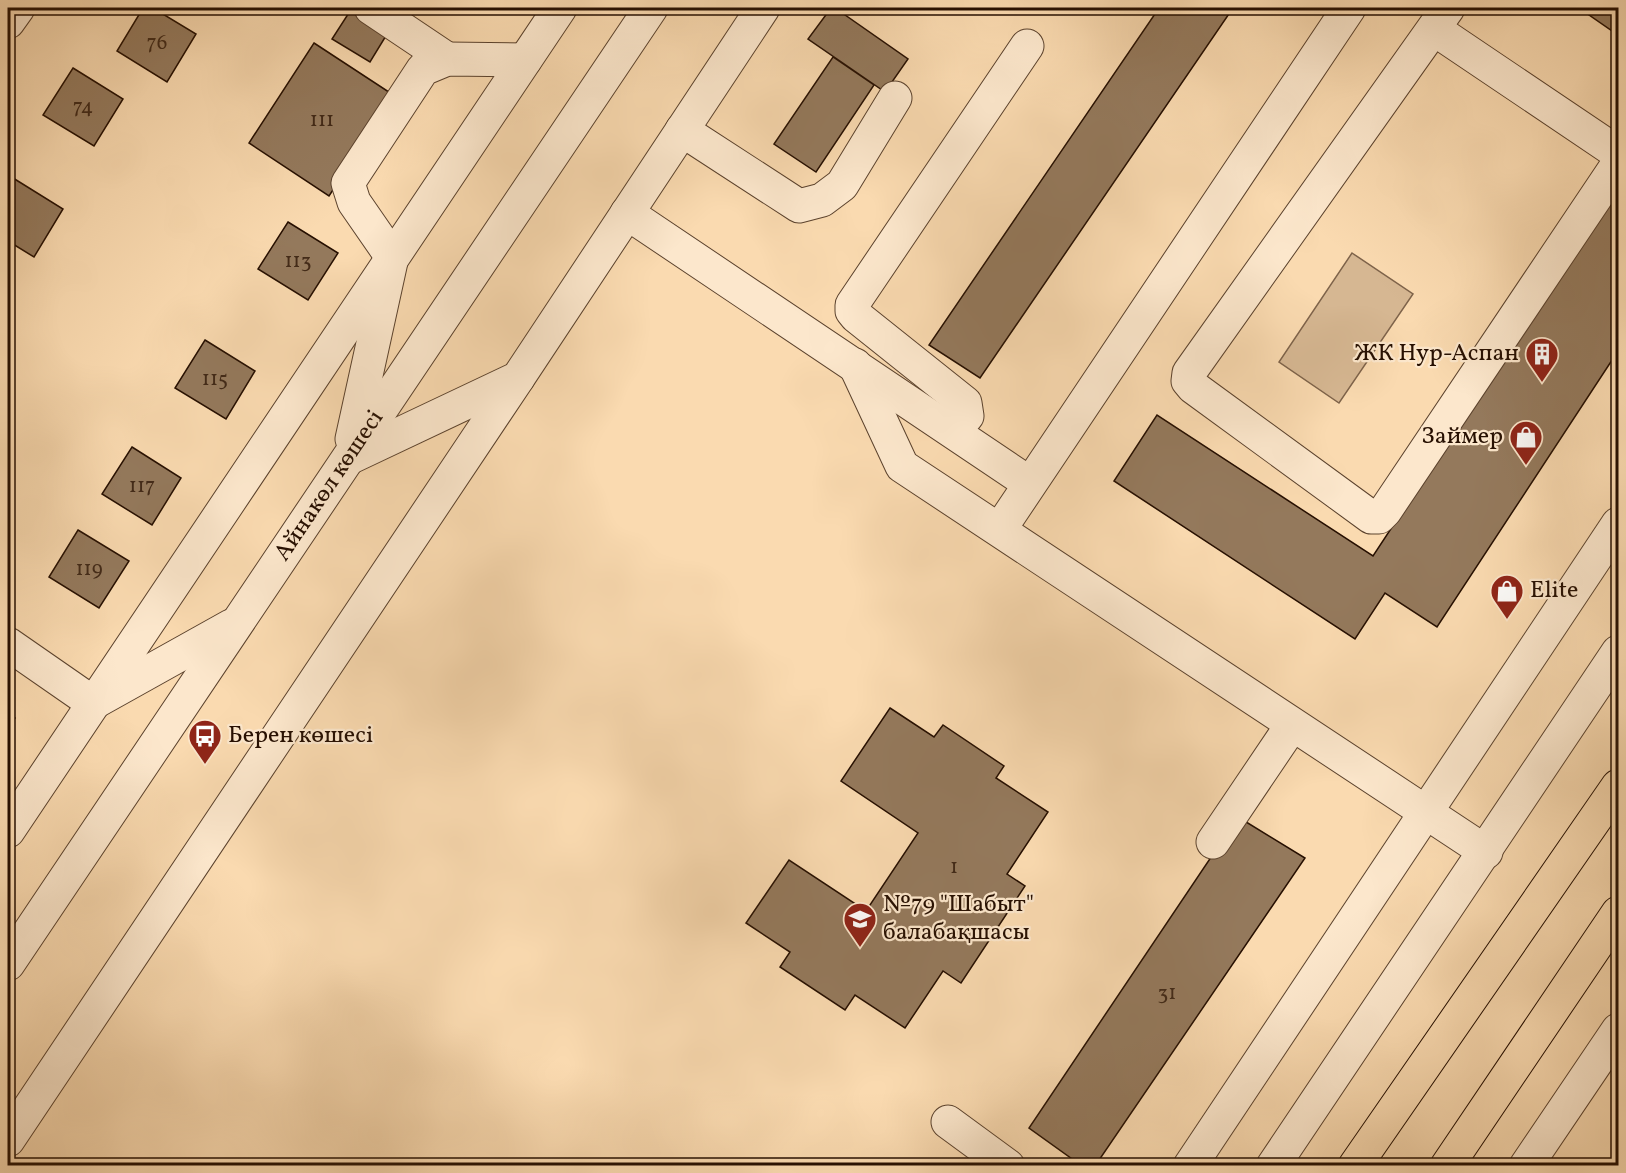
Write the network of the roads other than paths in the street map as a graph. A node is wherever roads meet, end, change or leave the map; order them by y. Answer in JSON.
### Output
{"nodes":[{"id":1,"x":18,"y":8,"type":"edge"},
{"id":2,"x":371,"y":8,"type":"edge"},
{"id":3,"x":560,"y":8,"type":"edge"},
{"id":4,"x":651,"y":8,"type":"edge"},
{"id":5,"x":763,"y":8,"type":"edge"},
{"id":6,"x":1349,"y":8,"type":"edge"},
{"id":7,"x":1441,"y":18,"type":"edge"},
{"id":8,"x":8,"y":22,"type":"edge"},
{"id":9,"x":1027,"y":46,"type":"dead end"},
{"id":10,"x":447,"y":59,"type":"junction"},
{"id":11,"x":525,"y":60,"type":"junction"},
{"id":12,"x":895,"y":98,"type":"dead end"},
{"id":13,"x":682,"y":130,"type":"junction"},
{"id":14,"x":1618,"y":153,"type":"edge"},
{"id":15,"x":1618,"y":164,"type":"edge"},
{"id":16,"x":627,"y":213,"type":"junction"},
{"id":17,"x":392,"y":258,"type":"junction"},
{"id":18,"x":855,"y":365,"type":"junction"},
{"id":19,"x":518,"y":378,"type":"junction"},
{"id":20,"x":949,"y":427,"type":"junction"},
{"id":21,"x":348,"y":459,"type":"junction"},
{"id":22,"x":1029,"y":483,"type":"junction"},
{"id":23,"x":1618,"y":525,"type":"edge"},
{"id":24,"x":1000,"y":529,"type":"junction"},
{"id":25,"x":237,"y":623,"type":"junction"},
{"id":26,"x":8,"y":644,"type":"edge"},
{"id":27,"x":1618,"y":652,"type":"edge"},
{"id":28,"x":93,"y":703,"type":"junction"},
{"id":29,"x":1292,"y":725,"type":"junction"},
{"id":30,"x":1618,"y":786,"type":"edge"},
{"id":31,"x":1425,"y":813,"type":"junction"},
{"id":32,"x":8,"y":831,"type":"edge"},
{"id":33,"x":1213,"y":842,"type":"dead end"},
{"id":34,"x":1486,"y":852,"type":"junction"},
{"id":35,"x":1618,"y":913,"type":"edge"},
{"id":36,"x":8,"y":964,"type":"edge"},
{"id":37,"x":1618,"y":1030,"type":"edge"},
{"id":38,"x":948,"y":1122,"type":"dead end"},
{"id":39,"x":8,"y":1140,"type":"edge"},
{"id":40,"x":1008,"y":1166,"type":"edge"},
{"id":41,"x":1190,"y":1166,"type":"edge"},
{"id":42,"x":1273,"y":1166,"type":"edge"},
{"id":43,"x":1355,"y":1166,"type":"edge"},
{"id":44,"x":1447,"y":1166,"type":"edge"},
{"id":45,"x":1527,"y":1166,"type":"edge"}],
"edges":[{"from":1,"to":8,"type":"street"},
{"from":2,"to":10,"type":"street"},
{"from":3,"to":11,"type":"street"},
{"from":4,"to":21,"type":"street","name":"Айнакөл көшесі"},
{"from":5,"to":13,"type":"street"},
{"from":6,"to":22,"type":"street"},
{"from":7,"to":14,"type":"street"},
{"from":7,"to":15,"type":"street"},
{"from":9,"to":20,"type":"street"},
{"from":10,"to":11,"type":"street"},
{"from":10,"to":17,"type":"street"},
{"from":11,"to":17,"type":"street"},
{"from":12,"to":13,"type":"street"},
{"from":13,"to":16,"type":"street"},
{"from":16,"to":18,"type":"street"},
{"from":16,"to":19,"type":"street"},
{"from":17,"to":21,"type":"street"},
{"from":17,"to":28,"type":"street"},
{"from":18,"to":20,"type":"street"},
{"from":18,"to":24,"type":"street"},
{"from":19,"to":21,"type":"street"},
{"from":19,"to":39,"type":"street"},
{"from":20,"to":22,"type":"street"},
{"from":21,"to":25,"type":"street","name":"Айнакөл көшесі"},
{"from":22,"to":24,"type":"street"},
{"from":23,"to":31,"type":"street"},
{"from":24,"to":29,"type":"street"},
{"from":25,"to":28,"type":"street"},
{"from":25,"to":36,"type":"street","name":"Айнакөл көшесі"},
{"from":26,"to":28,"type":"street"},
{"from":27,"to":34,"type":"street"},
{"from":28,"to":32,"type":"street"},
{"from":29,"to":31,"type":"street"},
{"from":29,"to":33,"type":"street"},
{"from":30,"to":43,"type":"main road"},
{"from":31,"to":34,"type":"street"},
{"from":31,"to":41,"type":"street"},
{"from":34,"to":42,"type":"street"},
{"from":35,"to":44,"type":"main road"},
{"from":37,"to":45,"type":"street"},
{"from":38,"to":40,"type":"street"}]}
